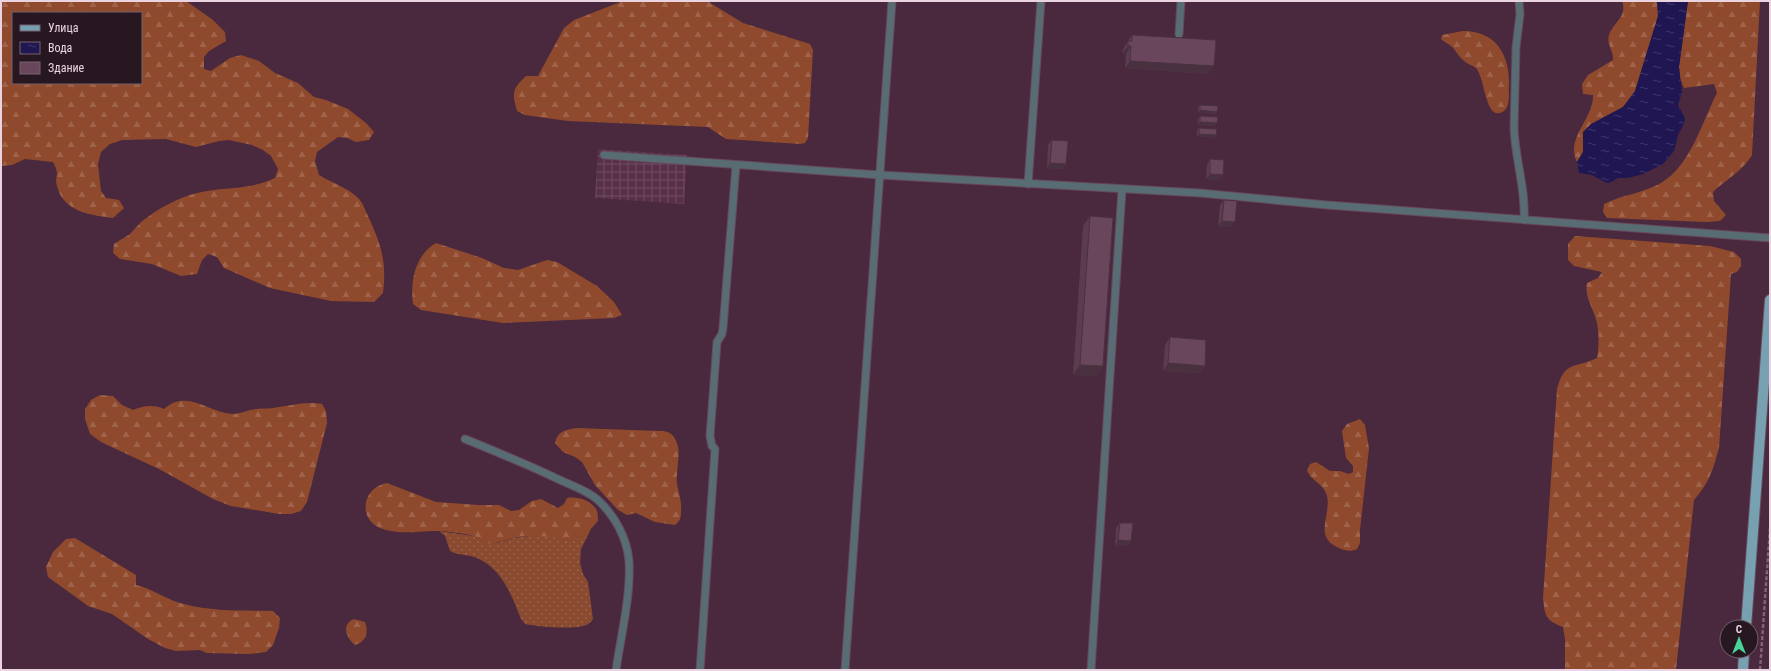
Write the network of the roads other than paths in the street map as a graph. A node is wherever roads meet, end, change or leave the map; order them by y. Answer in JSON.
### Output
{"nodes":[{"id":1,"x":892,"y":1,"type":"edge"},
{"id":2,"x":1042,"y":1,"type":"edge"},
{"id":3,"x":1182,"y":1,"type":"edge"},
{"id":4,"x":1519,"y":1,"type":"edge"},
{"id":5,"x":1179,"y":34,"type":"dead end"},
{"id":6,"x":604,"y":155,"type":"dead end"},
{"id":7,"x":736,"y":165,"type":"junction"},
{"id":8,"x":880,"y":175,"type":"junction"},
{"id":9,"x":1028,"y":184,"type":"junction"},
{"id":10,"x":1122,"y":190,"type":"junction"},
{"id":11,"x":1524,"y":220,"type":"junction"},
{"id":12,"x":1770,"y":238,"type":"edge"},
{"id":13,"x":1770,"y":300,"type":"edge"},
{"id":14,"x":465,"y":439,"type":"dead end"},
{"id":15,"x":1747,"y":619,"type":"edge"},
{"id":16,"x":1744,"y":659,"type":"edge"},
{"id":17,"x":616,"y":670,"type":"edge"},
{"id":18,"x":700,"y":670,"type":"edge"},
{"id":19,"x":845,"y":670,"type":"edge"},
{"id":20,"x":1091,"y":670,"type":"edge"},
{"id":21,"x":1743,"y":670,"type":"edge"}],
"edges":[{"from":1,"to":8,"type":"lane"},
{"from":2,"to":9,"type":"lane"},
{"from":3,"to":5,"type":"lane"},
{"from":4,"to":11,"type":"lane"},
{"from":6,"to":7,"type":"lane"},
{"from":7,"to":8,"type":"lane"},
{"from":7,"to":18,"type":"lane"},
{"from":8,"to":9,"type":"lane"},
{"from":8,"to":19,"type":"lane"},
{"from":9,"to":10,"type":"lane"},
{"from":10,"to":11,"type":"lane"},
{"from":10,"to":20,"type":"lane"},
{"from":11,"to":12,"type":"lane"},
{"from":13,"to":15,"type":"main road"},
{"from":14,"to":17,"type":"lane"},
{"from":16,"to":21,"type":"main road"}]}
